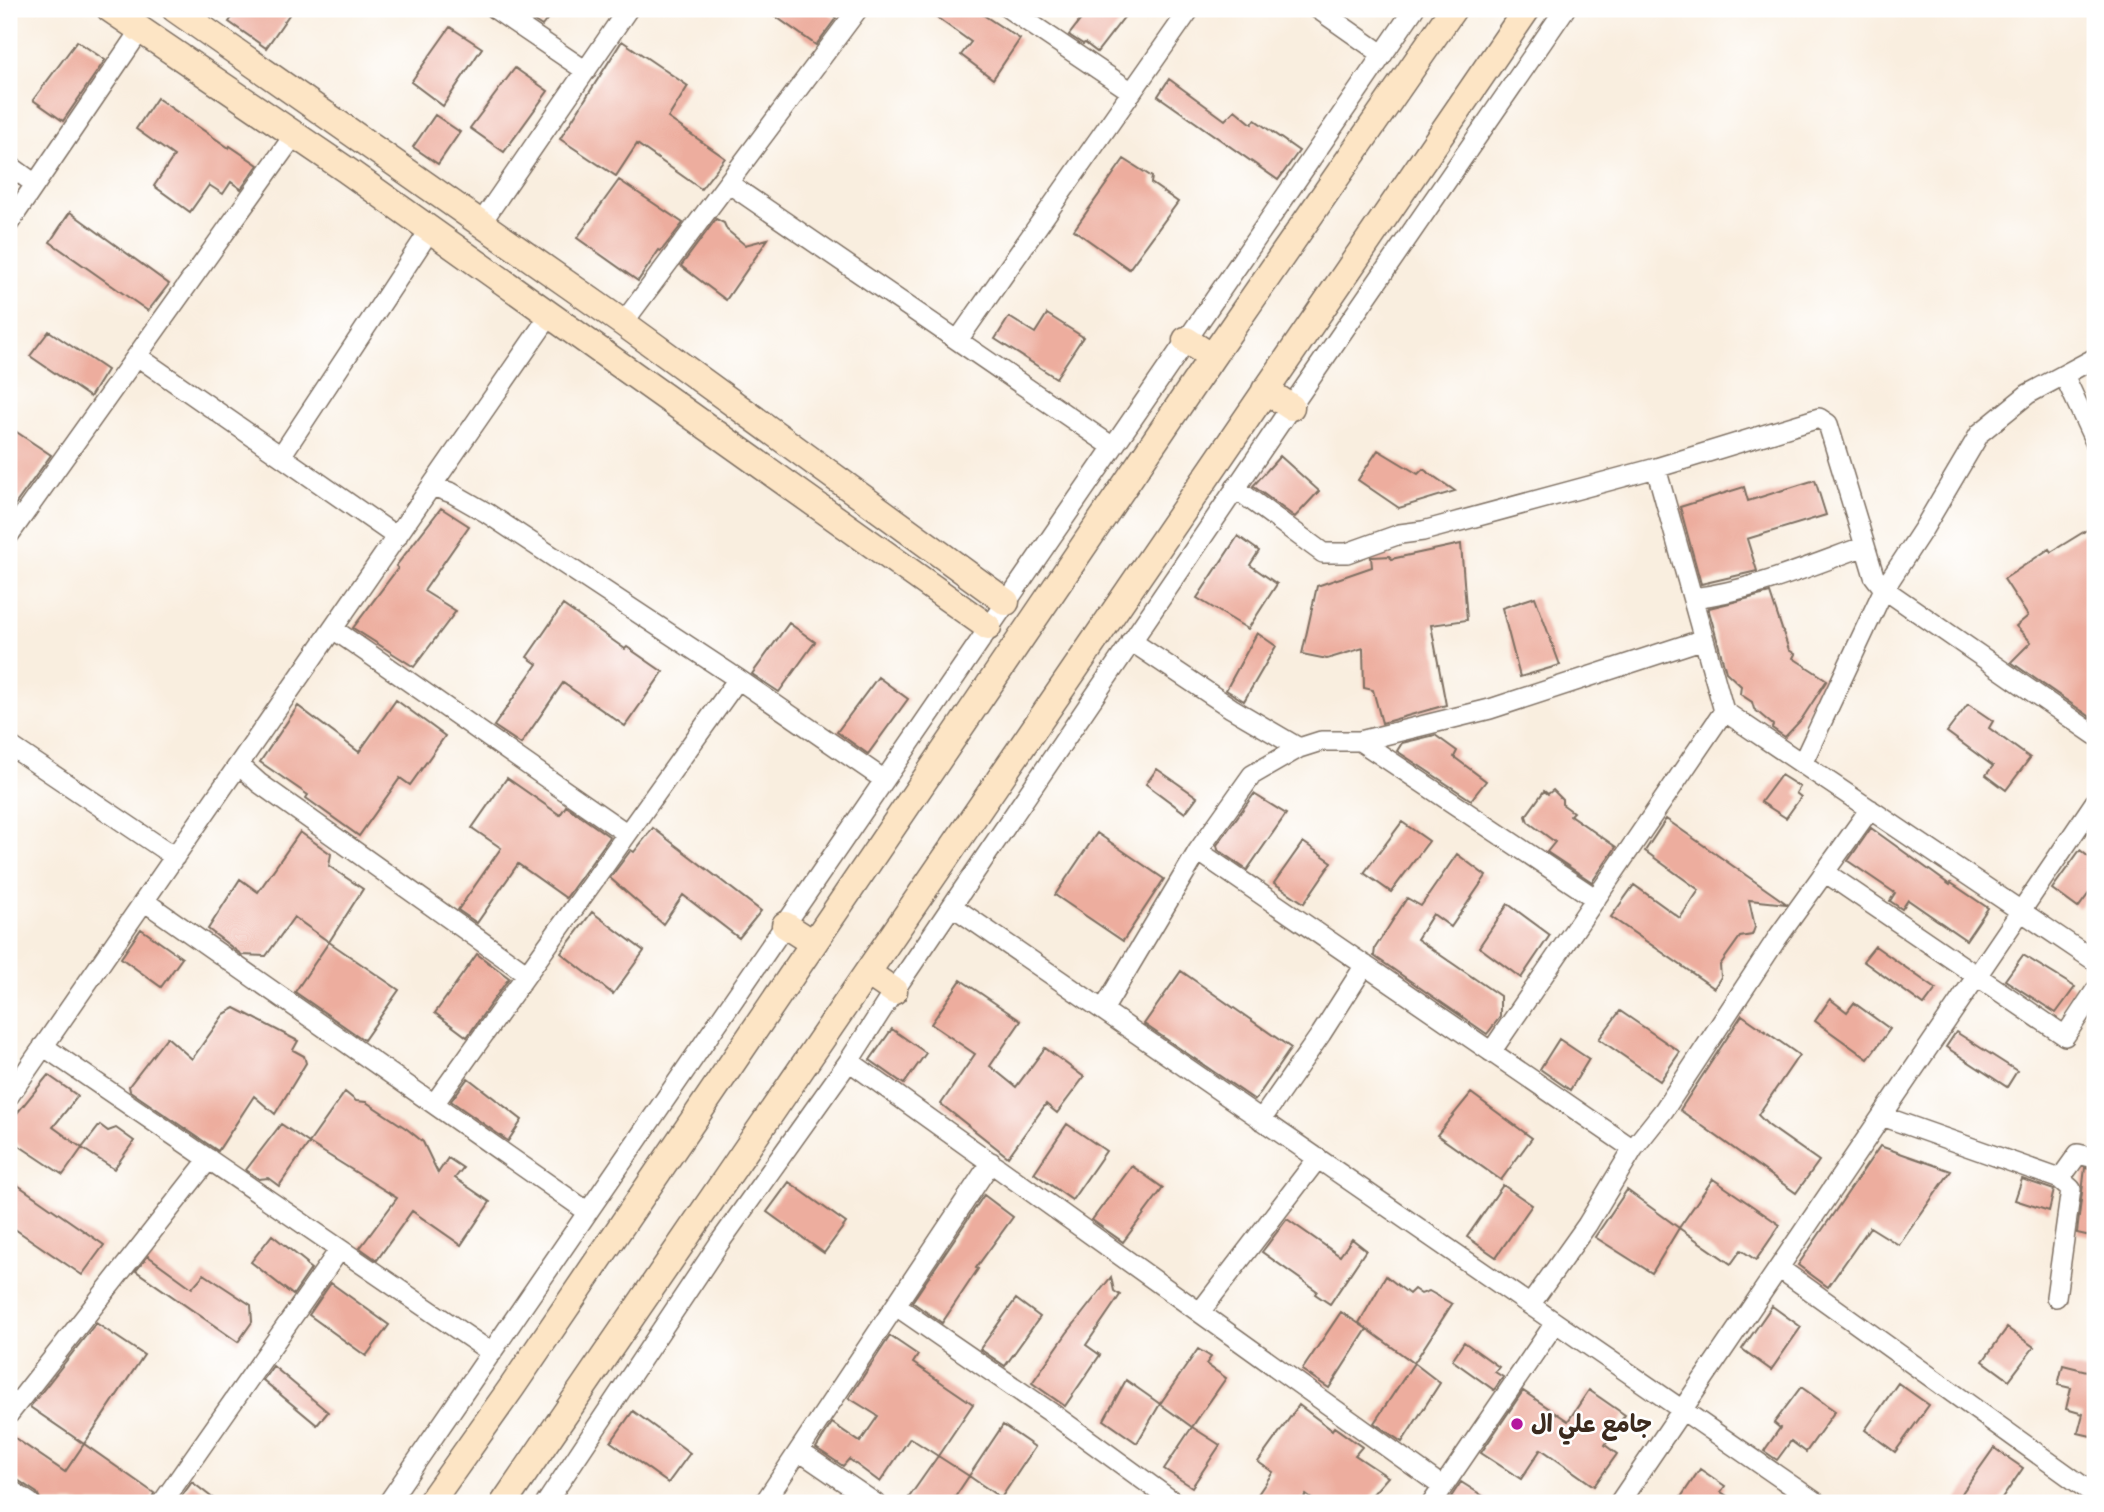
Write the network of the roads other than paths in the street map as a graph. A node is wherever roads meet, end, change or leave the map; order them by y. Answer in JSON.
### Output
{"nodes":[{"id":1,"x":110,"y":9,"type":"edge"},
{"id":2,"x":175,"y":9,"type":"edge"},
{"id":3,"x":495,"y":9,"type":"edge"},
{"id":4,"x":628,"y":9,"type":"edge"},
{"id":5,"x":858,"y":9,"type":"edge"},
{"id":6,"x":1009,"y":9,"type":"edge"},
{"id":7,"x":1190,"y":9,"type":"edge"},
{"id":8,"x":1318,"y":9,"type":"edge"},
{"id":9,"x":1413,"y":9,"type":"edge"},
{"id":10,"x":1453,"y":9,"type":"edge"},
{"id":11,"x":1528,"y":9,"type":"edge"},
{"id":12,"x":1565,"y":9,"type":"edge"},
{"id":13,"x":141,"y":29,"type":"junction"},
{"id":14,"x":1382,"y":54,"type":"junction"},
{"id":15,"x":586,"y":71,"type":"junction"},
{"id":16,"x":1132,"y":92,"type":"junction"},
{"id":17,"x":295,"y":134,"type":"junction"},
{"id":18,"x":364,"y":141,"type":"junction"},
{"id":19,"x":9,"y":165,"type":"edge"},
{"id":20,"x":345,"y":169,"type":"junction"},
{"id":21,"x":728,"y":183,"type":"junction"},
{"id":22,"x":36,"y":184,"type":"junction"},
{"id":23,"x":9,"y":223,"type":"edge"},
{"id":24,"x":481,"y":223,"type":"junction"},
{"id":25,"x":430,"y":230,"type":"junction"},
{"id":26,"x":550,"y":315,"type":"junction"},
{"id":27,"x":623,"y":323,"type":"junction"},
{"id":28,"x":958,"y":340,"type":"junction"},
{"id":29,"x":1186,"y":340,"type":"junction"},
{"id":30,"x":137,"y":356,"type":"junction"},
{"id":31,"x":1212,"y":357,"type":"junction"},
{"id":32,"x":2095,"y":358,"type":"edge"},
{"id":33,"x":2064,"y":375,"type":"junction"},
{"id":34,"x":1265,"y":390,"type":"junction"},
{"id":35,"x":1290,"y":407,"type":"junction"},
{"id":36,"x":2095,"y":442,"type":"edge"},
{"id":37,"x":1113,"y":447,"type":"junction"},
{"id":38,"x":281,"y":456,"type":"junction"},
{"id":39,"x":1656,"y":468,"type":"junction"},
{"id":40,"x":432,"y":486,"type":"junction"},
{"id":41,"x":1235,"y":488,"type":"junction"},
{"id":42,"x":9,"y":535,"type":"edge"},
{"id":43,"x":397,"y":537,"type":"junction"},
{"id":44,"x":1865,"y":547,"type":"junction"},
{"id":45,"x":1884,"y":589,"type":"junction"},
{"id":46,"x":1693,"y":598,"type":"junction"},
{"id":47,"x":1006,"y":602,"type":"junction"},
{"id":48,"x":988,"y":627,"type":"junction"},
{"id":49,"x":333,"y":629,"type":"junction"},
{"id":50,"x":1704,"y":639,"type":"junction"},
{"id":51,"x":1132,"y":641,"type":"junction"},
{"id":52,"x":738,"y":679,"type":"junction"},
{"id":53,"x":1724,"y":711,"type":"junction"},
{"id":54,"x":2095,"y":735,"type":"edge"},
{"id":55,"x":1360,"y":741,"type":"junction"},
{"id":56,"x":9,"y":745,"type":"edge"},
{"id":57,"x":1299,"y":748,"type":"junction"},
{"id":58,"x":1802,"y":764,"type":"junction"},
{"id":59,"x":239,"y":765,"type":"junction"},
{"id":60,"x":883,"y":779,"type":"junction"},
{"id":61,"x":2095,"y":802,"type":"edge"},
{"id":62,"x":1870,"y":809,"type":"junction"},
{"id":63,"x":626,"y":833,"type":"junction"},
{"id":64,"x":1198,"y":851,"type":"junction"},
{"id":65,"x":175,"y":856,"type":"junction"},
{"id":66,"x":1826,"y":873,"type":"junction"},
{"id":67,"x":1596,"y":899,"type":"junction"},
{"id":68,"x":144,"y":901,"type":"junction"},
{"id":69,"x":952,"y":906,"type":"junction"},
{"id":70,"x":2021,"y":911,"type":"junction"},
{"id":71,"x":785,"y":925,"type":"junction"},
{"id":72,"x":813,"y":943,"type":"junction"},
{"id":73,"x":2095,"y":961,"type":"edge"},
{"id":74,"x":1364,"y":965,"type":"junction"},
{"id":75,"x":526,"y":973,"type":"junction"},
{"id":76,"x":869,"y":974,"type":"junction"},
{"id":77,"x":1977,"y":976,"type":"junction"},
{"id":78,"x":894,"y":991,"type":"junction"},
{"id":79,"x":2095,"y":991,"type":"edge"},
{"id":80,"x":1103,"y":1010,"type":"junction"},
{"id":81,"x":43,"y":1046,"type":"junction"},
{"id":82,"x":1491,"y":1052,"type":"junction"},
{"id":83,"x":849,"y":1061,"type":"junction"},
{"id":84,"x":9,"y":1096,"type":"edge"},
{"id":85,"x":434,"y":1104,"type":"junction"},
{"id":86,"x":1882,"y":1116,"type":"junction"},
{"id":87,"x":1261,"y":1120,"type":"junction"},
{"id":88,"x":1633,"y":1149,"type":"junction"},
{"id":89,"x":1318,"y":1158,"type":"junction"},
{"id":90,"x":2095,"y":1158,"type":"edge"},
{"id":91,"x":209,"y":1159,"type":"junction"},
{"id":92,"x":991,"y":1162,"type":"junction"},
{"id":93,"x":2060,"y":1179,"type":"junction"},
{"id":94,"x":588,"y":1212,"type":"junction"},
{"id":95,"x":340,"y":1249,"type":"junction"},
{"id":96,"x":1779,"y":1268,"type":"junction"},
{"id":97,"x":2056,"y":1297,"type":"dead end"},
{"id":98,"x":1530,"y":1305,"type":"junction"},
{"id":99,"x":896,"y":1306,"type":"junction"},
{"id":100,"x":1200,"y":1312,"type":"junction"},
{"id":101,"x":1555,"y":1323,"type":"junction"},
{"id":102,"x":492,"y":1353,"type":"junction"},
{"id":103,"x":1682,"y":1410,"type":"junction"},
{"id":104,"x":9,"y":1414,"type":"edge"},
{"id":105,"x":799,"y":1451,"type":"junction"},
{"id":106,"x":1443,"y":1487,"type":"junction"},
{"id":107,"x":9,"y":1489,"type":"edge"},
{"id":108,"x":2095,"y":1496,"type":"edge"},
{"id":109,"x":553,"y":1501,"type":"edge"},
{"id":110,"x":30,"y":1503,"type":"edge"},
{"id":111,"x":162,"y":1503,"type":"edge"},
{"id":112,"x":388,"y":1503,"type":"edge"},
{"id":113,"x":430,"y":1503,"type":"edge"},
{"id":114,"x":504,"y":1503,"type":"edge"},
{"id":115,"x":764,"y":1503,"type":"edge"},
{"id":116,"x":875,"y":1503,"type":"edge"},
{"id":117,"x":1175,"y":1503,"type":"edge"},
{"id":118,"x":1432,"y":1503,"type":"edge"},
{"id":119,"x":1619,"y":1503,"type":"edge"},
{"id":120,"x":1817,"y":1503,"type":"edge"}],
"edges":[{"from":1,"to":13,"type":"main road"},
{"from":2,"to":18,"type":"main road"},
{"from":3,"to":15,"type":"street"},
{"from":4,"to":15,"type":"street"},
{"from":5,"to":21,"type":"street"},
{"from":6,"to":16,"type":"street"},
{"from":7,"to":16,"type":"street"},
{"from":8,"to":14,"type":"street"},
{"from":9,"to":14,"type":"street"},
{"from":10,"to":31,"type":"main road"},
{"from":11,"to":34,"type":"main road"},
{"from":12,"to":35,"type":"street"},
{"from":13,"to":17,"type":"main road"},
{"from":13,"to":22,"type":"street"},
{"from":14,"to":29,"type":"street"},
{"from":15,"to":24,"type":"street"},
{"from":16,"to":28,"type":"street"},
{"from":17,"to":20,"type":"main road"},
{"from":17,"to":30,"type":"street"},
{"from":18,"to":20,"type":"main road"},
{"from":18,"to":24,"type":"main road"},
{"from":19,"to":22,"type":"street"},
{"from":20,"to":25,"type":"main road"},
{"from":21,"to":27,"type":"street"},
{"from":21,"to":28,"type":"street"},
{"from":22,"to":23,"type":"street"},
{"from":24,"to":27,"type":"main road"},
{"from":25,"to":26,"type":"main road"},
{"from":25,"to":38,"type":"street"},
{"from":26,"to":40,"type":"street"},
{"from":26,"to":48,"type":"main road"},
{"from":27,"to":47,"type":"main road"},
{"from":28,"to":37,"type":"street"},
{"from":29,"to":31,"type":"main road"},
{"from":29,"to":37,"type":"street"},
{"from":30,"to":38,"type":"street"},
{"from":30,"to":42,"type":"street"},
{"from":31,"to":72,"type":"main road"},
{"from":32,"to":33,"type":"street"},
{"from":33,"to":36,"type":"street"},
{"from":33,"to":45,"type":"street"},
{"from":34,"to":35,"type":"main road"},
{"from":34,"to":76,"type":"main road"},
{"from":35,"to":41,"type":"street"},
{"from":37,"to":47,"type":"street"},
{"from":38,"to":43,"type":"street"},
{"from":39,"to":41,"type":"street"},
{"from":39,"to":44,"type":"street"},
{"from":39,"to":46,"type":"street"},
{"from":40,"to":43,"type":"street"},
{"from":40,"to":52,"type":"street"},
{"from":41,"to":51,"type":"street"},
{"from":43,"to":49,"type":"street"},
{"from":44,"to":45,"type":"street"},
{"from":44,"to":46,"type":"street"},
{"from":45,"to":54,"type":"street"},
{"from":45,"to":58,"type":"street"},
{"from":46,"to":50,"type":"street"},
{"from":47,"to":48,"type":"street"},
{"from":48,"to":60,"type":"street"},
{"from":49,"to":59,"type":"street"},
{"from":49,"to":63,"type":"street"},
{"from":50,"to":53,"type":"street"},
{"from":50,"to":55,"type":"street"},
{"from":51,"to":57,"type":"street"},
{"from":51,"to":69,"type":"street"},
{"from":52,"to":60,"type":"street"},
{"from":52,"to":63,"type":"street"},
{"from":53,"to":58,"type":"street"},
{"from":53,"to":67,"type":"street"},
{"from":55,"to":57,"type":"street"},
{"from":55,"to":67,"type":"street"},
{"from":56,"to":65,"type":"street"},
{"from":57,"to":64,"type":"street"},
{"from":58,"to":62,"type":"street"},
{"from":59,"to":65,"type":"street"},
{"from":59,"to":75,"type":"street"},
{"from":60,"to":71,"type":"street"},
{"from":61,"to":70,"type":"street"},
{"from":62,"to":66,"type":"street"},
{"from":62,"to":70,"type":"street"},
{"from":63,"to":75,"type":"street"},
{"from":64,"to":74,"type":"street"},
{"from":64,"to":80,"type":"street"},
{"from":65,"to":68,"type":"street"},
{"from":66,"to":77,"type":"street"},
{"from":66,"to":88,"type":"street"},
{"from":67,"to":82,"type":"street"},
{"from":68,"to":81,"type":"street"},
{"from":68,"to":85,"type":"street"},
{"from":69,"to":78,"type":"street"},
{"from":69,"to":80,"type":"street"},
{"from":70,"to":73,"type":"street"},
{"from":70,"to":77,"type":"street"},
{"from":71,"to":72,"type":"main road"},
{"from":71,"to":94,"type":"street"},
{"from":72,"to":113,"type":"main road"},
{"from":74,"to":82,"type":"street"},
{"from":74,"to":87,"type":"street"},
{"from":75,"to":85,"type":"street"},
{"from":76,"to":78,"type":"main road"},
{"from":76,"to":114,"type":"main road"},
{"from":77,"to":79,"type":"street"},
{"from":77,"to":86,"type":"street"},
{"from":78,"to":83,"type":"street"},
{"from":80,"to":87,"type":"street"},
{"from":81,"to":84,"type":"street"},
{"from":81,"to":91,"type":"street"},
{"from":82,"to":88,"type":"street"},
{"from":83,"to":92,"type":"street"},
{"from":83,"to":109,"type":"street"},
{"from":85,"to":94,"type":"street"},
{"from":86,"to":93,"type":"street"},
{"from":86,"to":96,"type":"street"},
{"from":87,"to":89,"type":"street"},
{"from":88,"to":98,"type":"street"},
{"from":89,"to":98,"type":"street"},
{"from":89,"to":100,"type":"street"},
{"from":90,"to":93,"type":"street"},
{"from":91,"to":95,"type":"street"},
{"from":91,"to":104,"type":"street"},
{"from":92,"to":99,"type":"street"},
{"from":92,"to":100,"type":"street"},
{"from":93,"to":97,"type":"street"},
{"from":94,"to":102,"type":"street"},
{"from":95,"to":102,"type":"street"},
{"from":95,"to":111,"type":"street"},
{"from":96,"to":103,"type":"street"},
{"from":96,"to":108,"type":"street"},
{"from":98,"to":101,"type":"street"},
{"from":99,"to":105,"type":"street"},
{"from":99,"to":117,"type":"street"},
{"from":100,"to":106,"type":"street"},
{"from":101,"to":103,"type":"street"},
{"from":101,"to":106,"type":"street"},
{"from":102,"to":112,"type":"street"},
{"from":103,"to":119,"type":"street"},
{"from":103,"to":120,"type":"street"},
{"from":105,"to":115,"type":"street"},
{"from":105,"to":116,"type":"street"},
{"from":106,"to":118,"type":"street"},
{"from":107,"to":110,"type":"street"}]}
